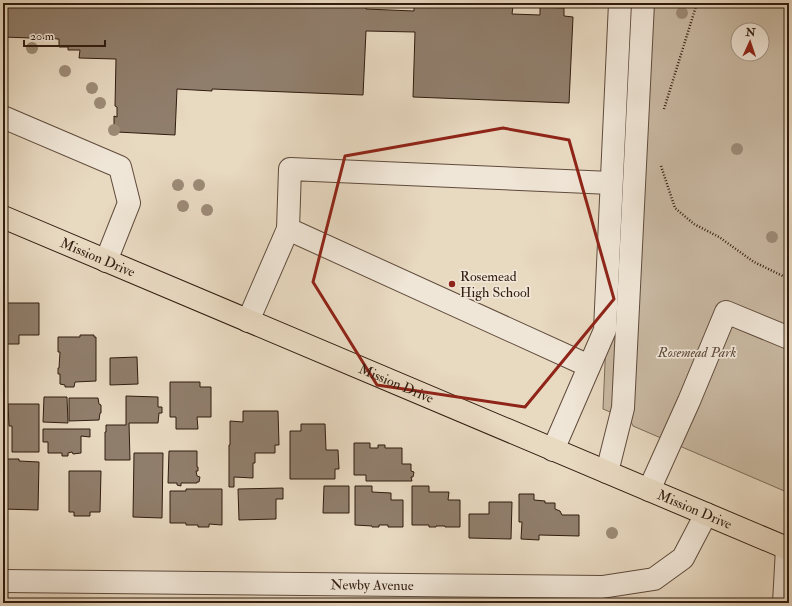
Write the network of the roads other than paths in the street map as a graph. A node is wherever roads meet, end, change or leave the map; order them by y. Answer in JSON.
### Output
{"nodes":[{"id":1,"x":620,"y":3,"type":"edge"},
{"id":2,"x":643,"y":3,"type":"edge"},
{"id":3,"x":3,"y":117,"type":"edge"},
{"id":4,"x":611,"y":183,"type":"junction"},
{"id":5,"x":3,"y":218,"type":"edge"},
{"id":6,"x":288,"y":229,"type":"junction"},
{"id":7,"x":106,"y":261,"type":"junction"},
{"id":8,"x":248,"y":321,"type":"junction"},
{"id":9,"x":789,"y":338,"type":"edge"},
{"id":10,"x":589,"y":366,"type":"junction"},
{"id":11,"x":553,"y":450,"type":"junction"},
{"id":12,"x":606,"y":472,"type":"junction"},
{"id":13,"x":649,"y":490,"type":"junction"},
{"id":14,"x":706,"y":514,"type":"junction"},
{"id":15,"x":788,"y":548,"type":"edge"},
{"id":16,"x":3,"y":581,"type":"edge"},
{"id":17,"x":784,"y":603,"type":"edge"}],
"edges":[{"from":1,"to":4,"type":"street"},
{"from":2,"to":12,"type":"street"},
{"from":3,"to":7,"type":"street"},
{"from":4,"to":6,"type":"street"},
{"from":4,"to":10,"type":"street"},
{"from":5,"to":7,"type":"main road","name":"Mission Drive"},
{"from":6,"to":8,"type":"street"},
{"from":6,"to":10,"type":"street"},
{"from":7,"to":8,"type":"main road","name":"Mission Drive"},
{"from":8,"to":11,"type":"main road","name":"Mission Drive"},
{"from":9,"to":13,"type":"street"},
{"from":10,"to":11,"type":"street"},
{"from":11,"to":12,"type":"main road","name":"Mission Drive"},
{"from":12,"to":13,"type":"main road","name":"Mission Drive"},
{"from":13,"to":14,"type":"main road","name":"Mission Drive"},
{"from":14,"to":15,"type":"main road","name":"Mission Drive"},
{"from":14,"to":16,"type":"street","name":"Newby Avenue"},
{"from":15,"to":17,"type":"street"}]}
